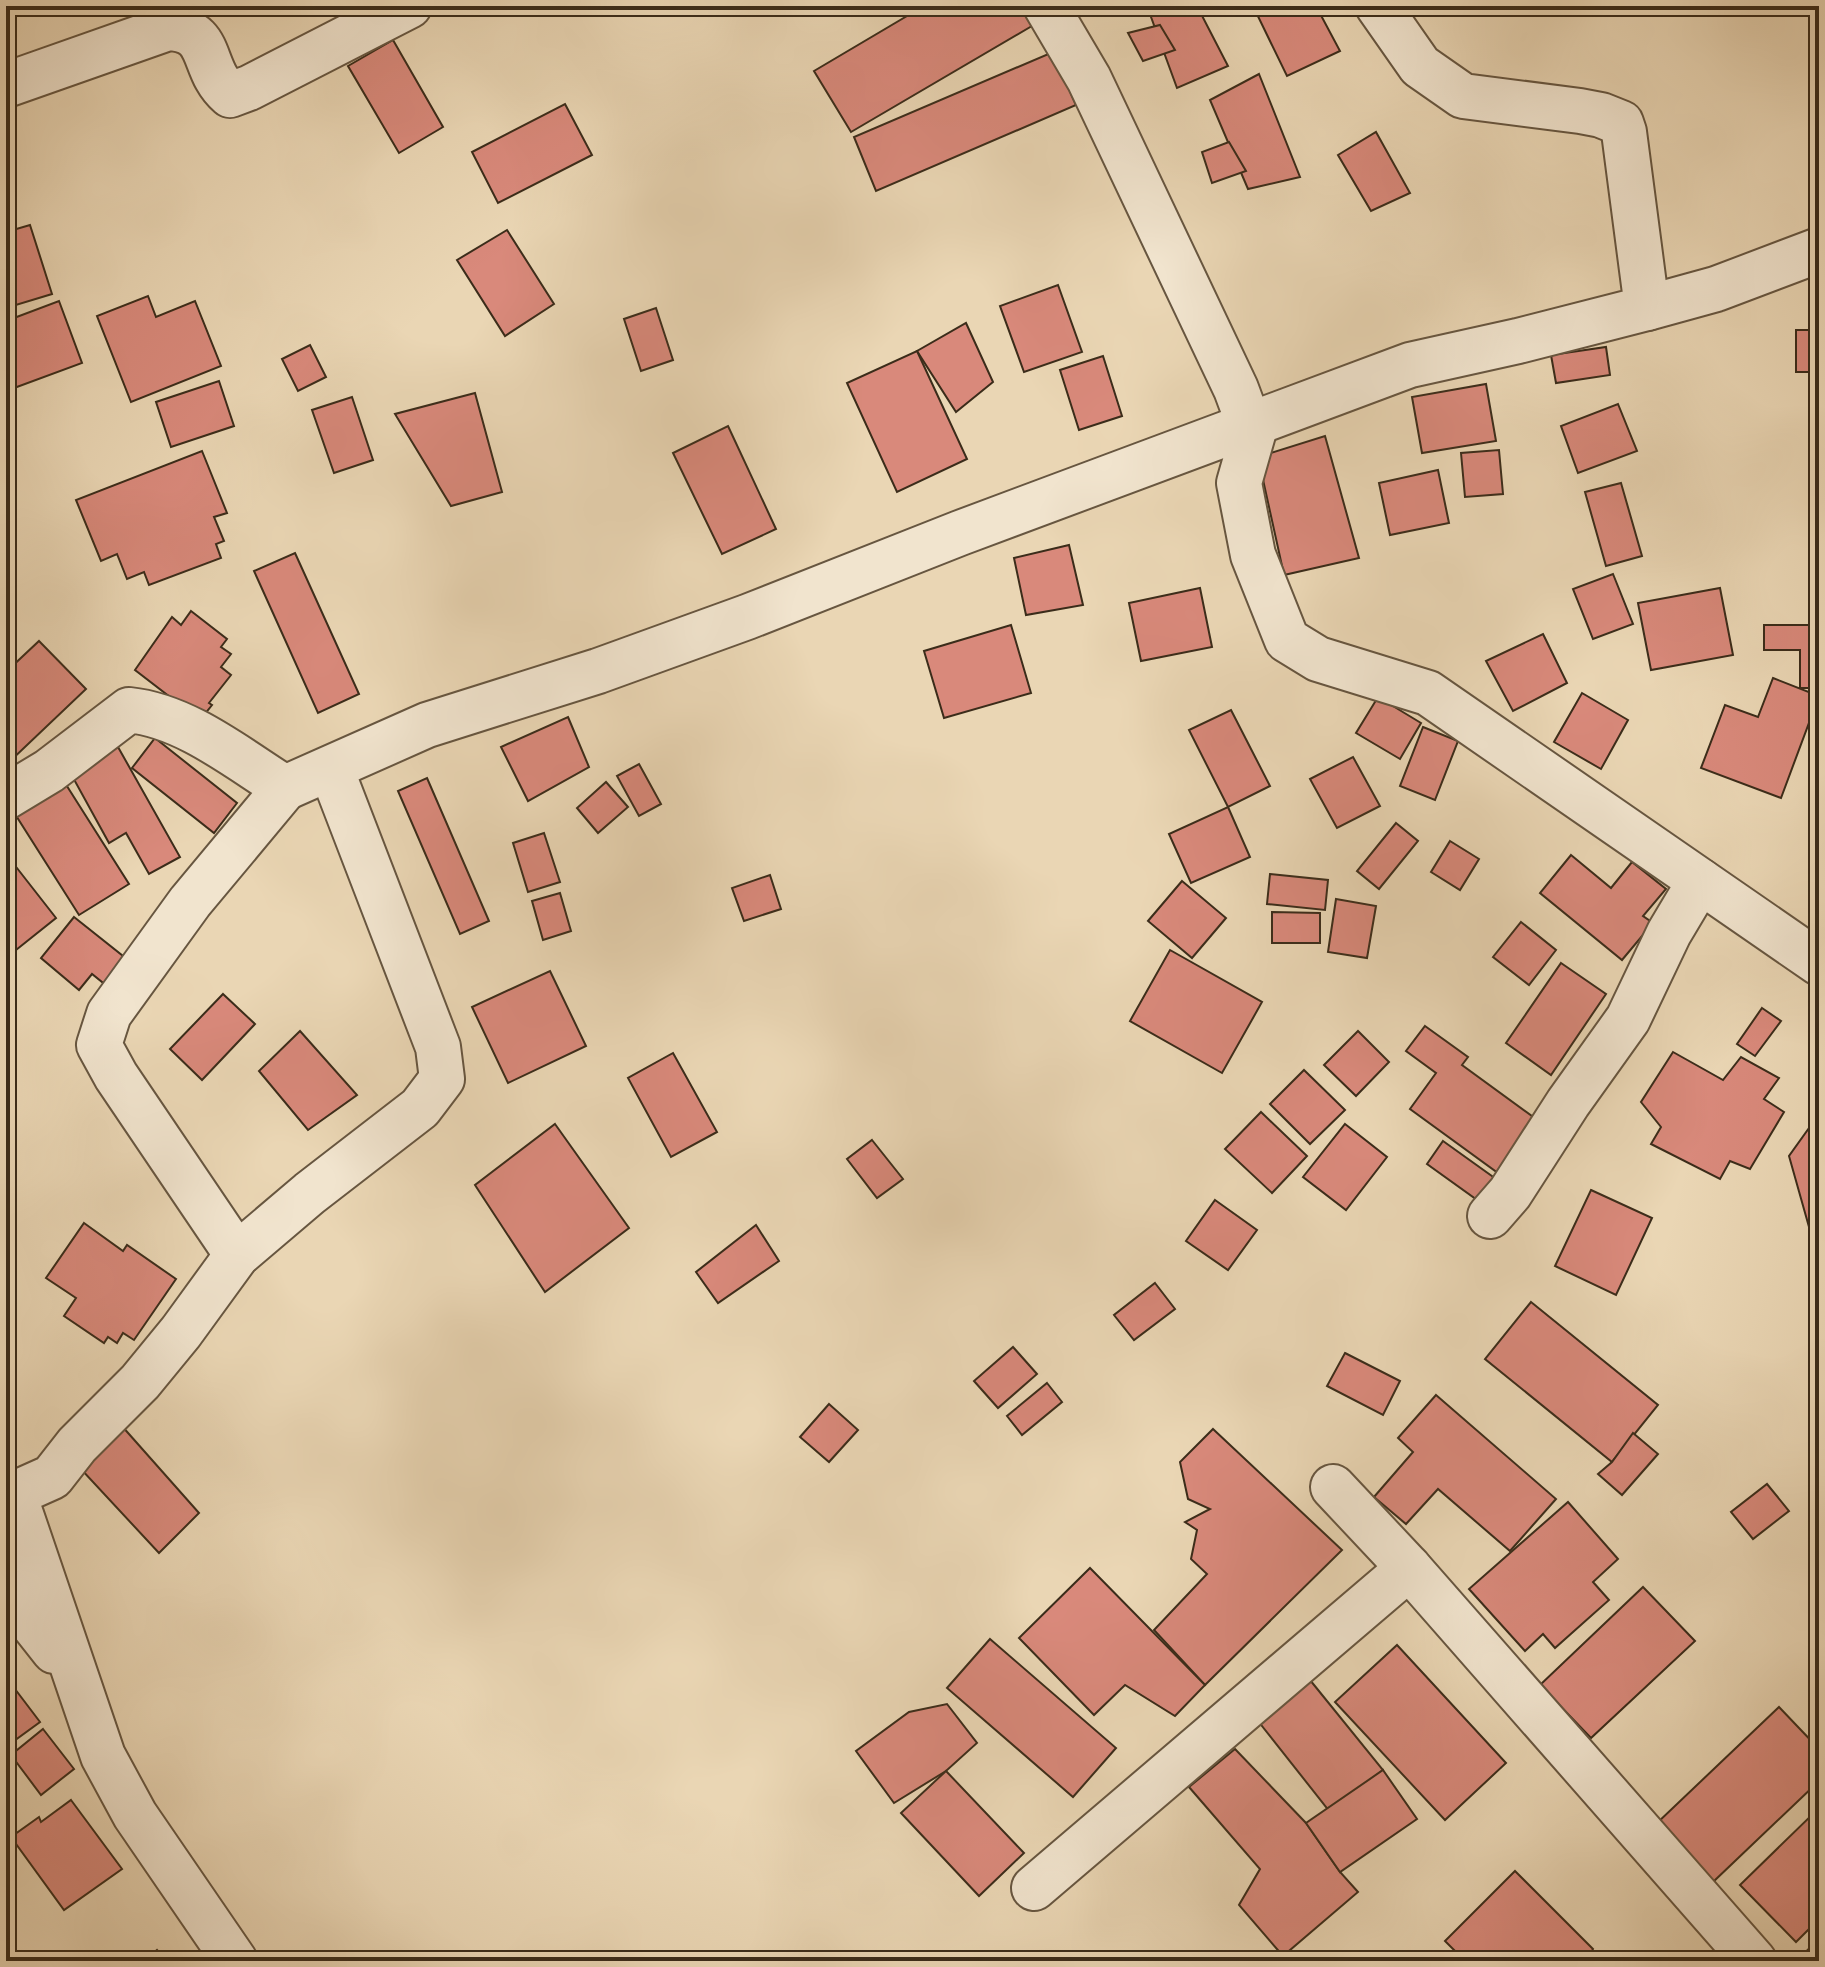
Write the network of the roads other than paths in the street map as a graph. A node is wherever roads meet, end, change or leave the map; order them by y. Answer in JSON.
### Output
{"nodes":[{"id":1,"x":409,"y":6,"type":"edge"},
{"id":2,"x":1046,"y":6,"type":"edge"},
{"id":3,"x":1378,"y":6,"type":"edge"},
{"id":4,"x":6,"y":85,"type":"edge"},
{"id":5,"x":1819,"y":250,"type":"edge"},
{"id":6,"x":1647,"y":308,"type":"junction"},
{"id":7,"x":1253,"y":422,"type":"junction"},
{"id":8,"x":331,"y":769,"type":"junction"},
{"id":9,"x":285,"y":788,"type":"junction"},
{"id":10,"x":6,"y":797,"type":"edge"},
{"id":11,"x":1700,"y":881,"type":"junction"},
{"id":12,"x":1819,"y":963,"type":"edge"},
{"id":13,"x":1490,"y":1216,"type":"dead end"},
{"id":14,"x":237,"y":1255,"type":"junction"},
{"id":15,"x":1333,"y":1487,"type":"dead end"},
{"id":16,"x":1409,"y":1568,"type":"junction"},
{"id":17,"x":6,"y":1590,"type":"edge"},
{"id":18,"x":74,"y":1678,"type":"junction"},
{"id":19,"x":1034,"y":1888,"type":"dead end"},
{"id":20,"x":235,"y":1961,"type":"edge"},
{"id":21,"x":1754,"y":1961,"type":"edge"}],
"edges":[{"from":1,"to":4,"type":"street"},
{"from":2,"to":7,"type":"street"},
{"from":3,"to":6,"type":"street"},
{"from":5,"to":6,"type":"street"},
{"from":6,"to":7,"type":"street"},
{"from":7,"to":8,"type":"street"},
{"from":7,"to":11,"type":"street"},
{"from":8,"to":9,"type":"street"},
{"from":8,"to":14,"type":"street"},
{"from":9,"to":10,"type":"street"},
{"from":9,"to":14,"type":"street"},
{"from":11,"to":12,"type":"street"},
{"from":11,"to":13,"type":"street"},
{"from":14,"to":18,"type":"street"},
{"from":15,"to":16,"type":"street"},
{"from":16,"to":19,"type":"street"},
{"from":16,"to":21,"type":"street"},
{"from":17,"to":18,"type":"street"},
{"from":18,"to":20,"type":"street"}]}
